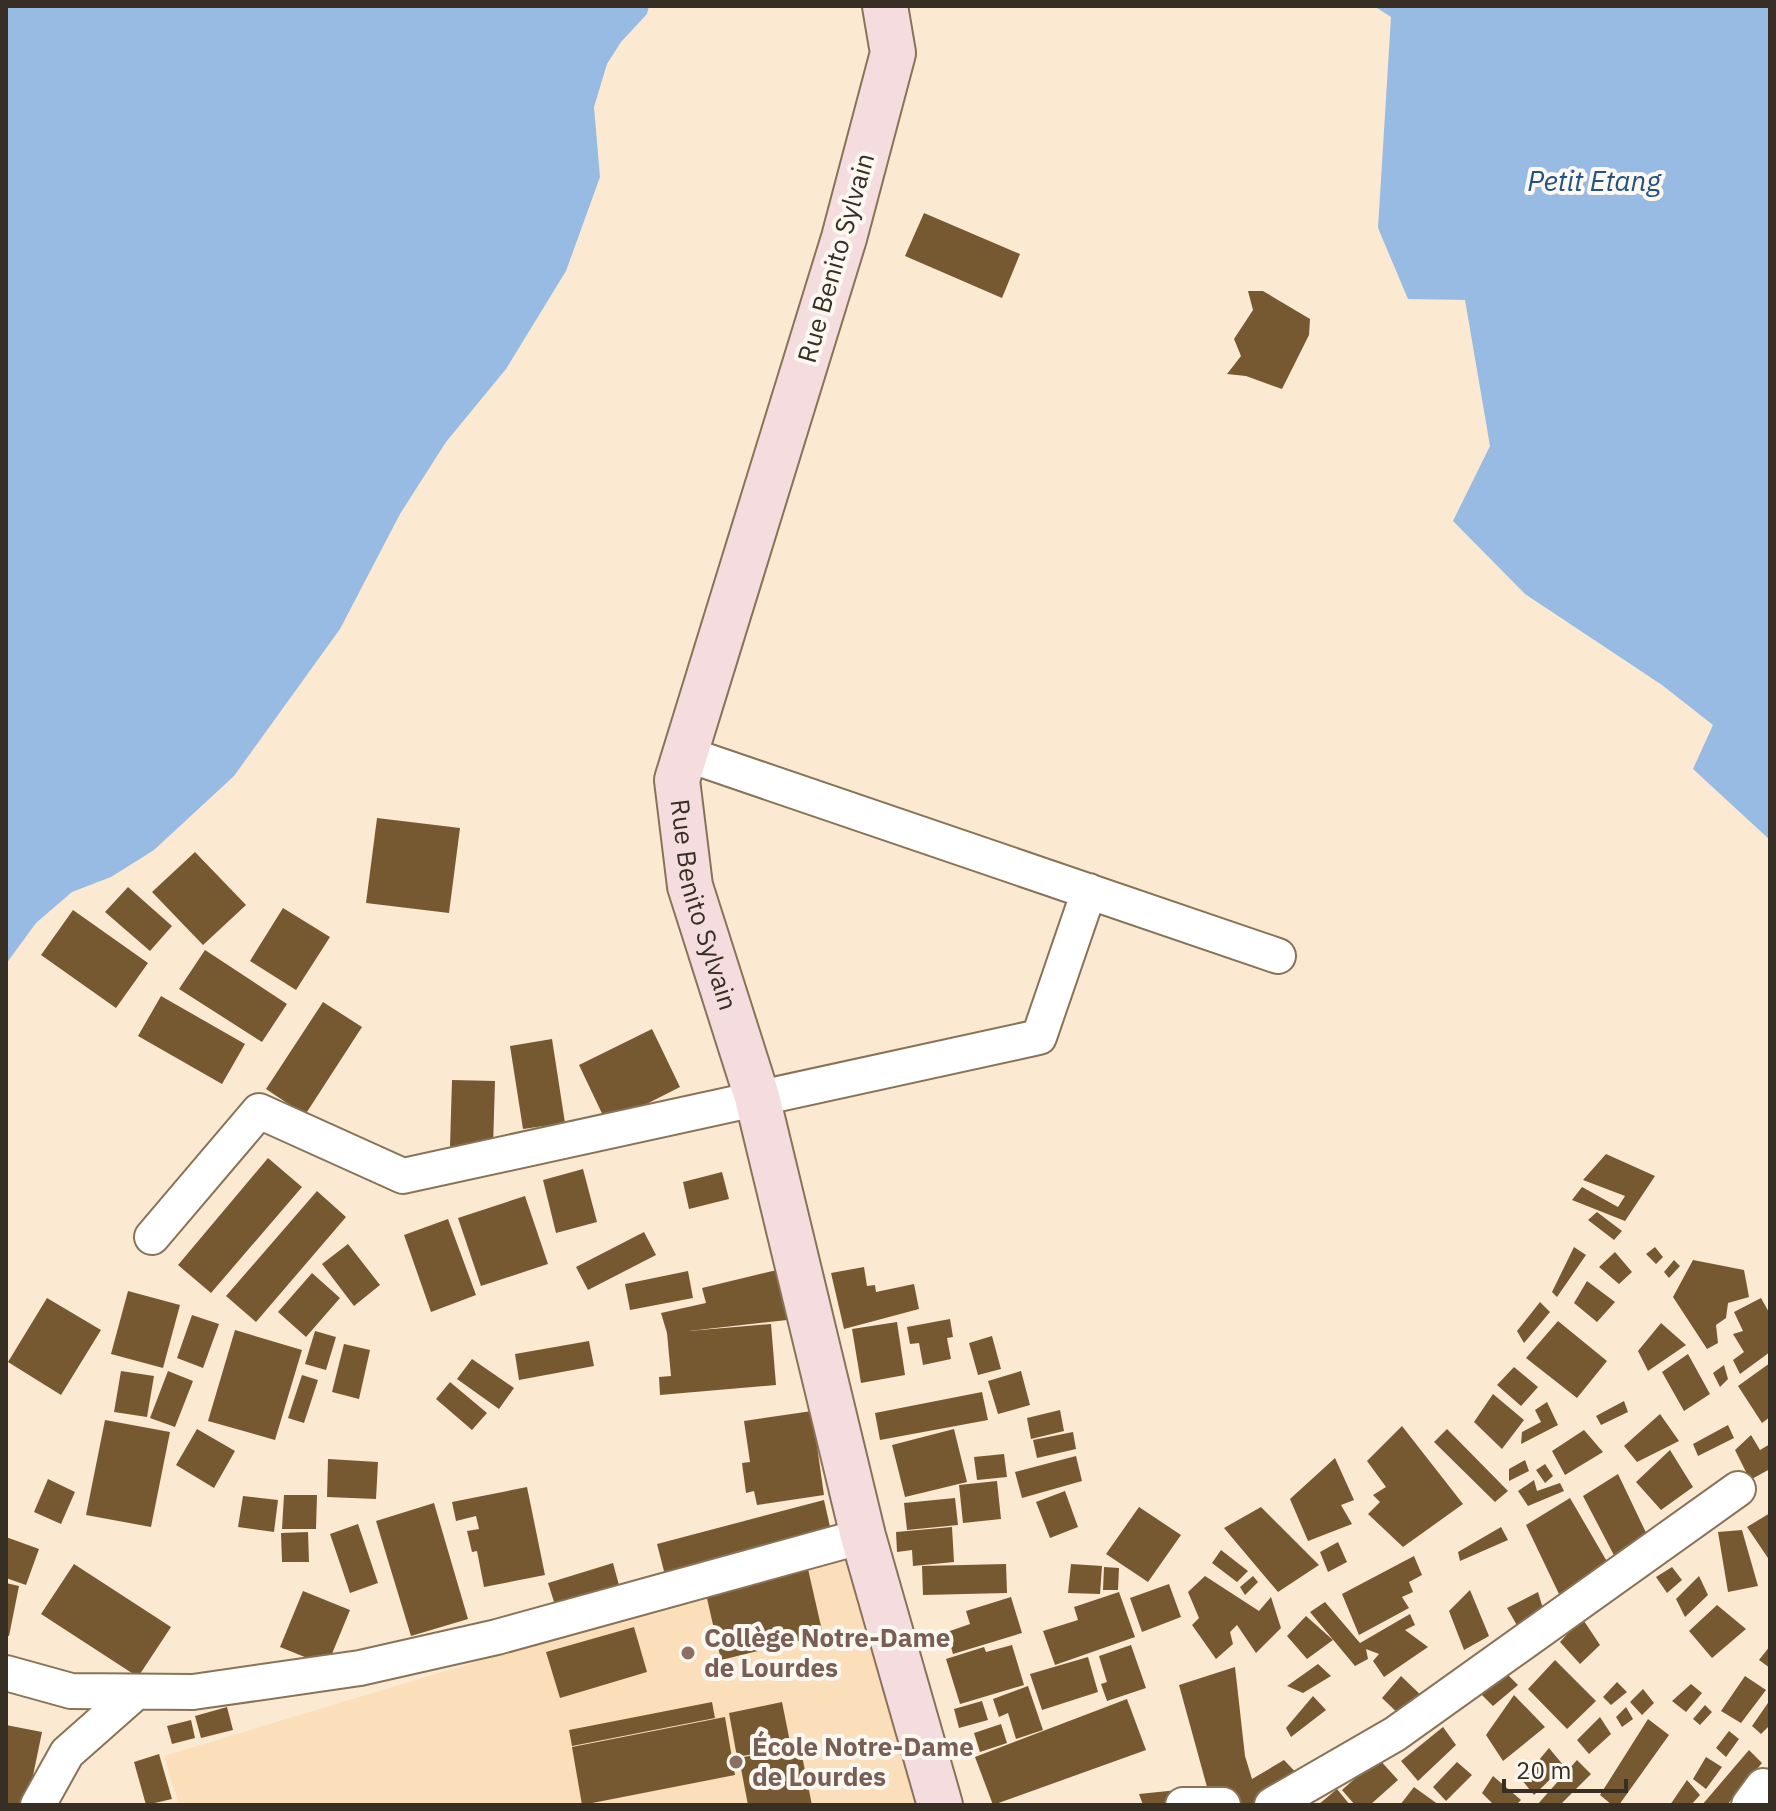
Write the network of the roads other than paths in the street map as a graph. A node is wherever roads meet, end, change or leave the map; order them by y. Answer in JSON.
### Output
{"nodes":[{"id":1,"x":885,"y":6,"type":"edge"},
{"id":2,"x":686,"y":754,"type":"junction"},
{"id":3,"x":1089,"y":891,"type":"junction"},
{"id":4,"x":1278,"y":956,"type":"dead end"},
{"id":5,"x":757,"y":1097,"type":"junction"},
{"id":6,"x":152,"y":1237,"type":"dead end"},
{"id":7,"x":1738,"y":1489,"type":"dead end"},
{"id":8,"x":863,"y":1536,"type":"junction"},
{"id":9,"x":6,"y":1673,"type":"edge"},
{"id":10,"x":136,"y":1692,"type":"junction"},
{"id":11,"x":38,"y":1805,"type":"edge"},
{"id":12,"x":940,"y":1805,"type":"edge"},
{"id":13,"x":1183,"y":1805,"type":"edge"},
{"id":14,"x":1223,"y":1805,"type":"edge"},
{"id":15,"x":1272,"y":1805,"type":"edge"}],
"edges":[{"from":1,"to":2,"type":"main road","name":"Rue Benito Sylvain"},
{"from":2,"to":3,"type":"street"},
{"from":2,"to":5,"type":"main road","name":"Rue Benito Sylvain"},
{"from":3,"to":4,"type":"street"},
{"from":3,"to":5,"type":"street"},
{"from":5,"to":6,"type":"street"},
{"from":5,"to":8,"type":"main road","name":"Rue Benito Sylvain"},
{"from":7,"to":15,"type":"street"},
{"from":8,"to":10,"type":"street"},
{"from":8,"to":12,"type":"main road","name":"Rue Benito Sylvain"},
{"from":9,"to":10,"type":"street"},
{"from":10,"to":11,"type":"street"},
{"from":13,"to":14,"type":"street"}]}
